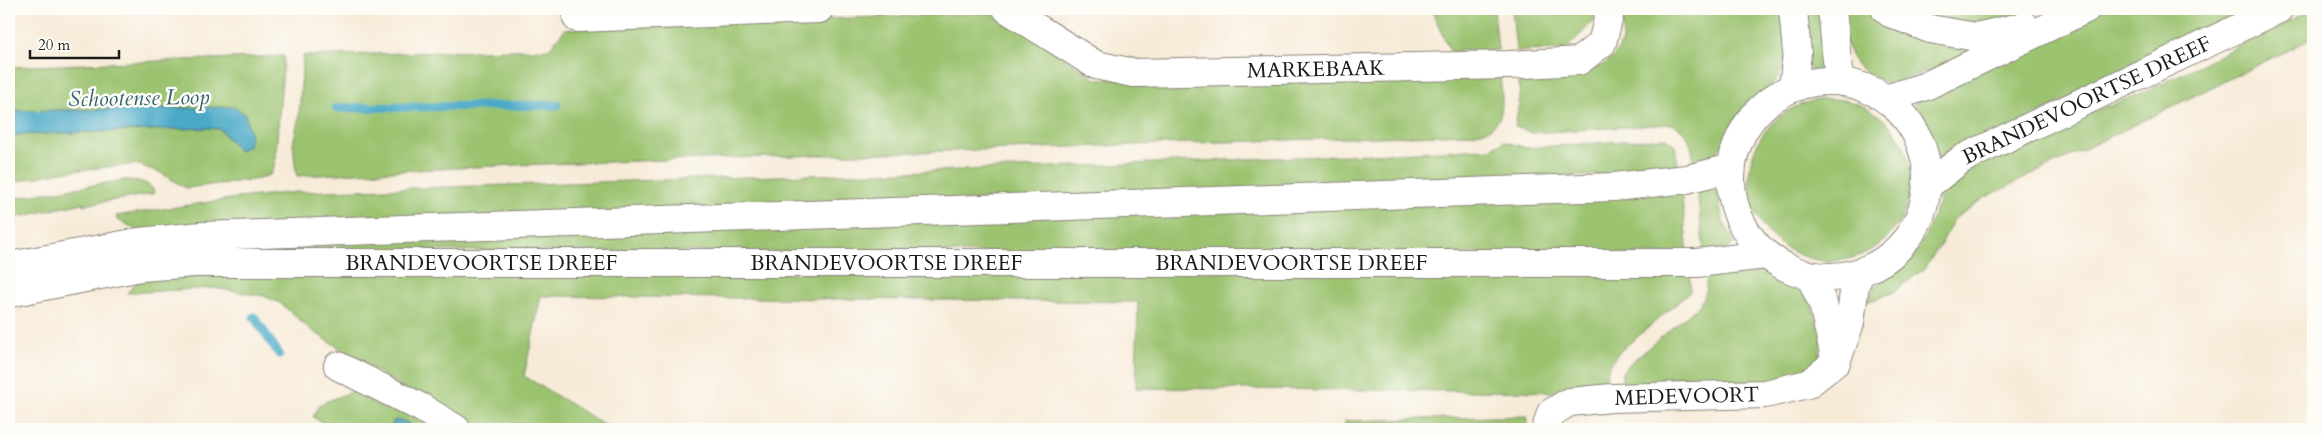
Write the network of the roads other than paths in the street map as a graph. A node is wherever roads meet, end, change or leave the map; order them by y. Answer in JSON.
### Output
{"nodes":[{"id":1,"x":818,"y":9,"type":"edge"},
{"id":2,"x":1007,"y":9,"type":"edge"},
{"id":3,"x":1608,"y":9,"type":"edge"},
{"id":4,"x":1793,"y":9,"type":"edge"},
{"id":5,"x":1832,"y":9,"type":"edge"},
{"id":6,"x":1885,"y":9,"type":"edge"},
{"id":7,"x":2279,"y":9,"type":"edge"},
{"id":8,"x":577,"y":13,"type":"edge"},
{"id":9,"x":2077,"y":13,"type":"edge"},
{"id":10,"x":1839,"y":81,"type":"junction"},
{"id":11,"x":1793,"y":86,"type":"junction"},
{"id":12,"x":1886,"y":99,"type":"junction"},
{"id":13,"x":1731,"y":168,"type":"junction"},
{"id":14,"x":1927,"y":186,"type":"junction"},
{"id":15,"x":1766,"y":255,"type":"junction"},
{"id":16,"x":9,"y":266,"type":"edge"},
{"id":17,"x":1861,"y":272,"type":"junction"},
{"id":18,"x":1810,"y":276,"type":"junction"},
{"id":19,"x":9,"y":293,"type":"edge"},
{"id":20,"x":1836,"y":362,"type":"junction"},
{"id":21,"x":338,"y":366,"type":"dead end"},
{"id":22,"x":456,"y":429,"type":"edge"},
{"id":23,"x":1546,"y":429,"type":"edge"}],
"edges":[{"from":1,"to":8,"type":"main road"},
{"from":2,"to":3,"type":"main road","name":"MARKEBAAK"},
{"from":4,"to":11,"type":"main road"},
{"from":5,"to":10,"type":"main road"},
{"from":6,"to":9,"type":"main road"},
{"from":7,"to":14,"type":"main road","name":"BRANDEVOORTSE DREEF"},
{"from":9,"to":12,"type":"main road"},
{"from":10,"to":11,"type":"main road"},
{"from":10,"to":12,"type":"main road"},
{"from":11,"to":13,"type":"main road"},
{"from":12,"to":14,"type":"main road"},
{"from":13,"to":15,"type":"main road"},
{"from":13,"to":16,"type":"main road","name":"BRANDEVOORTSE DREEF"},
{"from":14,"to":17,"type":"main road"},
{"from":15,"to":18,"type":"main road"},
{"from":15,"to":19,"type":"main road","name":"BRANDEVOORTSE DREEF"},
{"from":17,"to":18,"type":"main road"},
{"from":17,"to":20,"type":"main road"},
{"from":18,"to":20,"type":"main road"},
{"from":20,"to":23,"type":"main road","name":"MEDEVOORT"},
{"from":21,"to":22,"type":"main road"}]}
